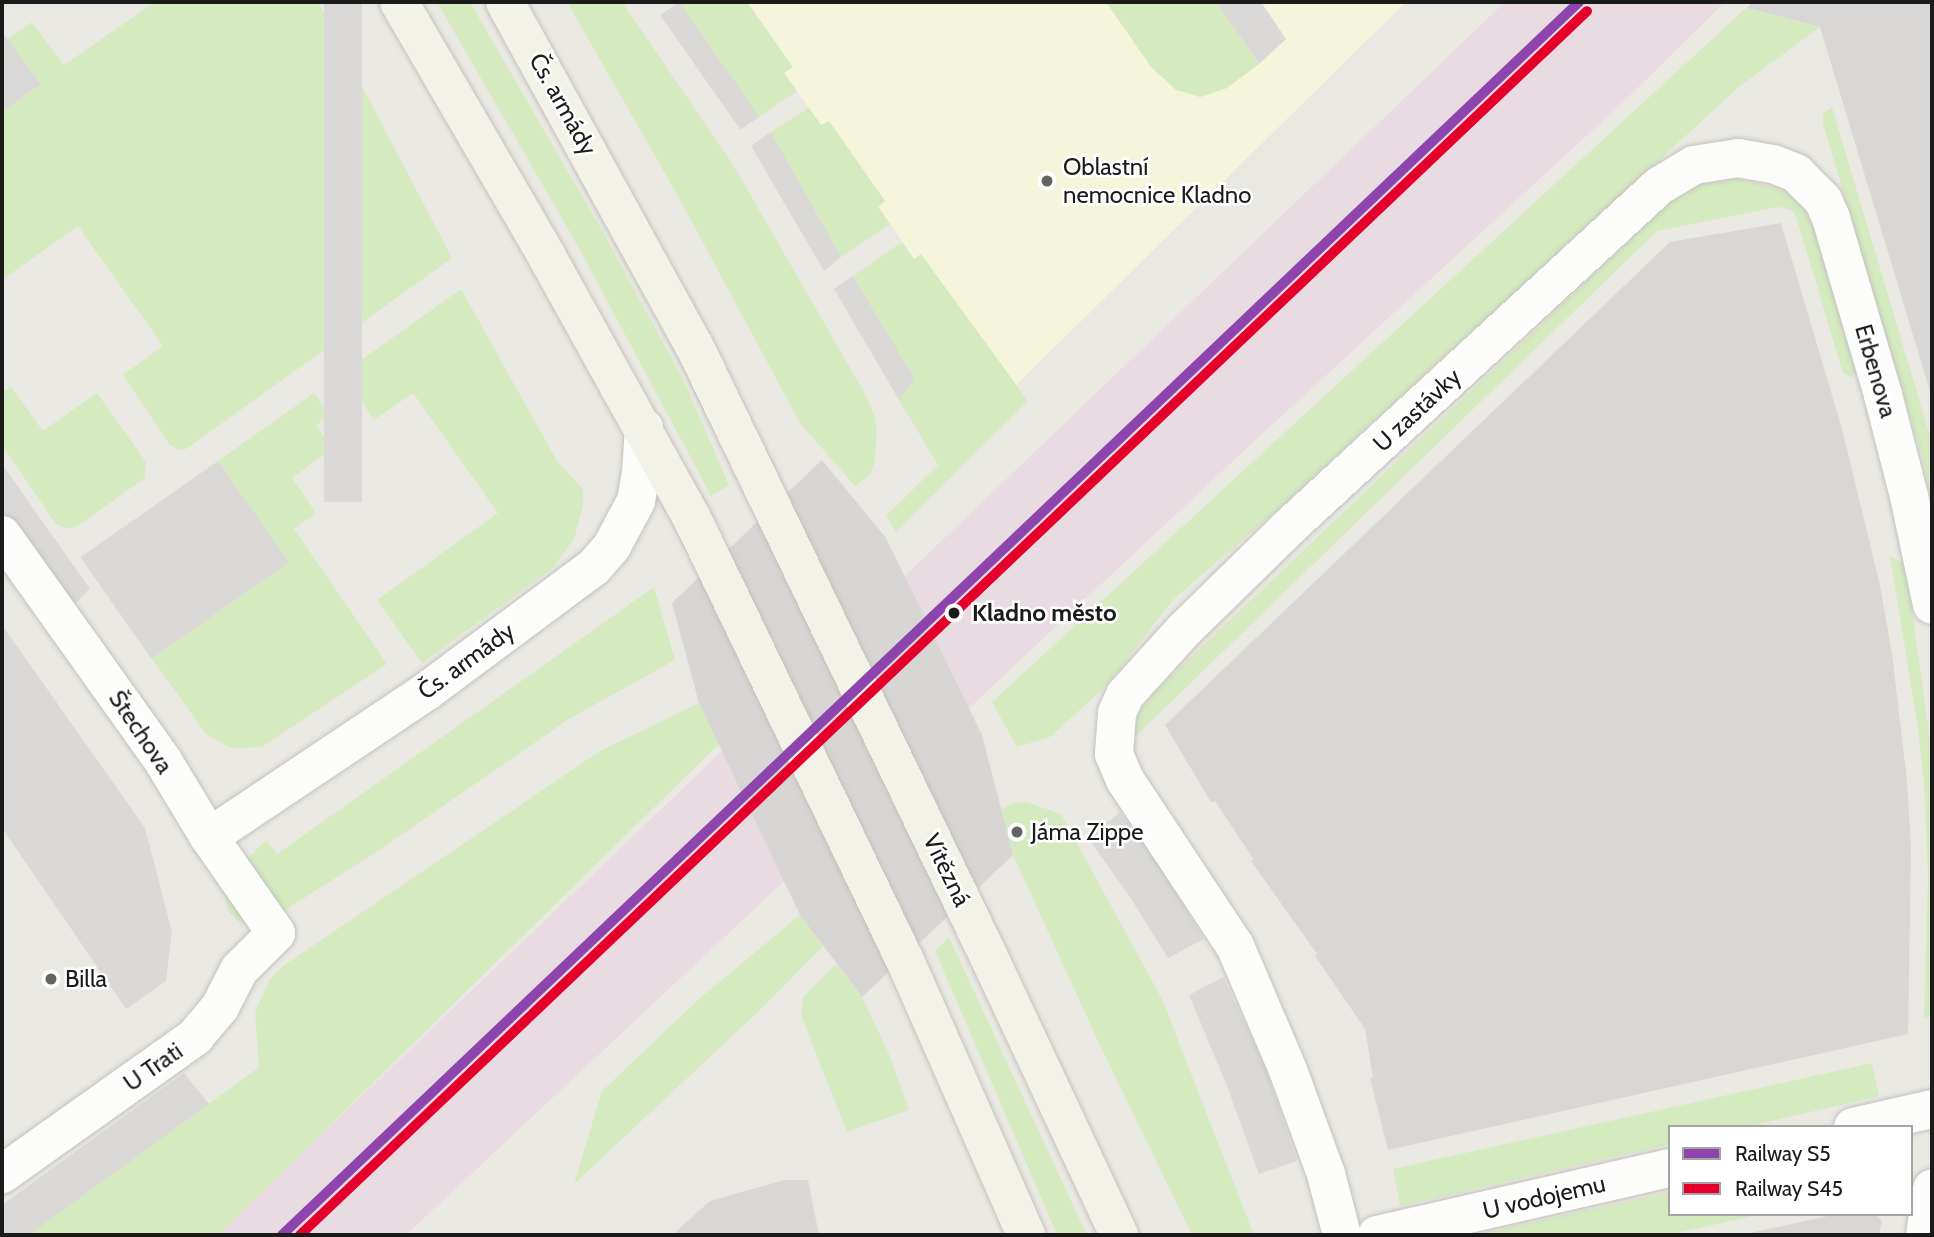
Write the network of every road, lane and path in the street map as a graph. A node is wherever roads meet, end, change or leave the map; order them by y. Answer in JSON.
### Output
{"nodes":[{"id":1,"x":399,"y":2,"type":"edge"},
{"id":2,"x":505,"y":2,"type":"edge"},
{"id":3,"x":1773,"y":164,"type":"joint"},
{"id":4,"x":644,"y":428,"type":"junction"},
{"id":5,"x":772,"y":508,"type":"joint"},
{"id":6,"x":2,"y":535,"type":"edge"},
{"id":7,"x":1932,"y":605,"type":"edge"},
{"id":8,"x":209,"y":837,"type":"junction"},
{"id":9,"x":276,"y":933,"type":"joint"},
{"id":10,"x":1932,"y":1109,"type":"edge"},
{"id":11,"x":1862,"y":1125,"type":"edge"},
{"id":12,"x":1668,"y":1168,"type":"edge"},
{"id":13,"x":2,"y":1174,"type":"edge"},
{"id":14,"x":1932,"y":1189,"type":"edge"},
{"id":15,"x":1026,"y":1235,"type":"edge"},
{"id":16,"x":1119,"y":1235,"type":"edge"},
{"id":17,"x":1342,"y":1235,"type":"edge"},
{"id":18,"x":1377,"y":1235,"type":"edge"},
{"id":19,"x":1926,"y":1235,"type":"edge"}],
"edges":[{"from":1,"to":4,"type":"main road"},
{"from":2,"to":5,"type":"main road","name":"Čs. armády"},
{"from":3,"to":7,"type":"street","name":"Erbenova"},
{"from":3,"to":17,"type":"street","name":"U zastávky"},
{"from":4,"to":8,"type":"street","name":"Čs. armády"},
{"from":4,"to":15,"type":"main road"},
{"from":5,"to":16,"type":"main road","name":"Vítězná"},
{"from":6,"to":8,"type":"street","name":"Štechova"},
{"from":8,"to":9,"type":"street","name":"Štechova"},
{"from":9,"to":13,"type":"street","name":"U Trati"},
{"from":10,"to":11,"type":"street"},
{"from":12,"to":18,"type":"street","name":"U vodojemu"},
{"from":14,"to":19,"type":"street"}]}
